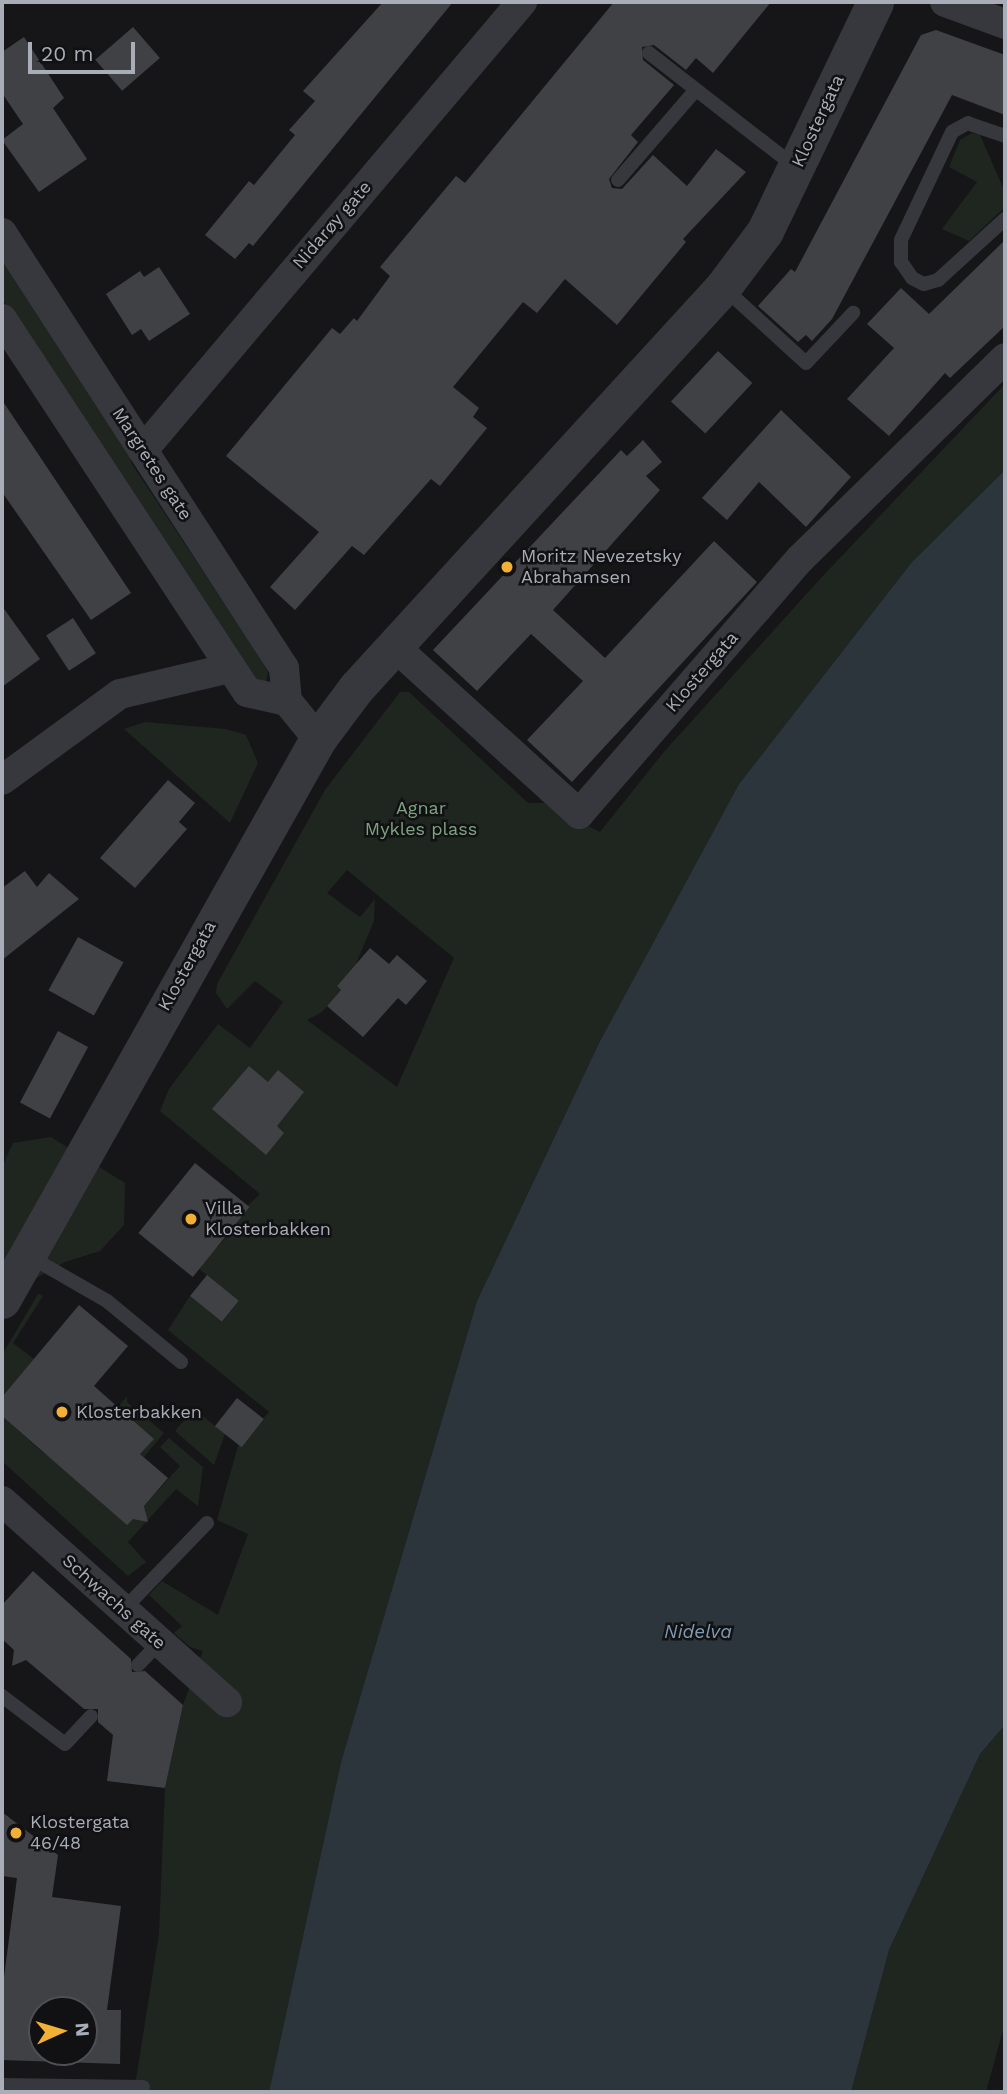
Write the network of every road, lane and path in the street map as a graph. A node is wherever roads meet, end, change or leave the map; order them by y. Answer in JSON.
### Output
{"nodes":[{"id":1,"x":522,"y":2,"type":"edge"},
{"id":2,"x":874,"y":2,"type":"edge"},
{"id":3,"x":954,"y":3,"type":"edge"},
{"id":4,"x":1005,"y":24,"type":"edge"},
{"id":5,"x":649,"y":53,"type":"dead end"},
{"id":6,"x":694,"y":92,"type":"junction"},
{"id":7,"x":1005,"y":136,"type":"edge"},
{"id":8,"x":796,"y":167,"type":"junction"},
{"id":9,"x":618,"y":180,"type":"dead end"},
{"id":10,"x":1005,"y":219,"type":"edge"},
{"id":11,"x":2,"y":233,"type":"edge"},
{"id":12,"x":723,"y":287,"type":"junction"},
{"id":13,"x":853,"y":313,"type":"dead end"},
{"id":14,"x":2,"y":319,"type":"edge"},
{"id":15,"x":12,"y":358,"type":"edge"},
{"id":16,"x":1005,"y":358,"type":"edge"},
{"id":17,"x":143,"y":450,"type":"junction"},
{"id":18,"x":394,"y":646,"type":"junction"},
{"id":19,"x":230,"y":668,"type":"junction"},
{"id":20,"x":287,"y":702,"type":"junction"},
{"id":21,"x":318,"y":739,"type":"junction"},
{"id":22,"x":2,"y":780,"type":"edge"},
{"id":23,"x":26,"y":1254,"type":"junction"},
{"id":24,"x":2,"y":1300,"type":"edge"},
{"id":25,"x":181,"y":1362,"type":"dead end"},
{"id":26,"x":2,"y":1501,"type":"edge"},
{"id":27,"x":207,"y":1523,"type":"dead end"},
{"id":28,"x":123,"y":1610,"type":"junction"},
{"id":29,"x":159,"y":1643,"type":"junction"},
{"id":30,"x":138,"y":1665,"type":"dead end"},
{"id":31,"x":2,"y":1696,"type":"edge"},
{"id":32,"x":227,"y":1702,"type":"dead end"},
{"id":33,"x":91,"y":1716,"type":"dead end"},
{"id":34,"x":2,"y":2085,"type":"edge"},
{"id":35,"x":143,"y":2087,"type":"dead end"}],
"edges":[{"from":1,"to":17,"type":"street","name":"Nidarøy gate"},
{"from":2,"to":8,"type":"street","name":"Klostergata"},
{"from":3,"to":4,"type":"street"},
{"from":5,"to":6,"type":"lane"},
{"from":6,"to":8,"type":"lane"},
{"from":6,"to":9,"type":"lane"},
{"from":7,"to":10,"type":"lane"},
{"from":8,"to":12,"type":"street","name":"Klostergata"},
{"from":11,"to":17,"type":"street","name":"Margretes gate"},
{"from":12,"to":13,"type":"lane"},
{"from":12,"to":18,"type":"street","name":"Klostergata"},
{"from":14,"to":15,"type":"street"},
{"from":15,"to":19,"type":"street"},
{"from":16,"to":18,"type":"street","name":"Klostergata"},
{"from":17,"to":20,"type":"street","name":"Margretes gate"},
{"from":18,"to":21,"type":"street","name":"Klostergata"},
{"from":19,"to":20,"type":"street"},
{"from":19,"to":22,"type":"street"},
{"from":20,"to":21,"type":"street"},
{"from":21,"to":23,"type":"street","name":"Klostergata"},
{"from":23,"to":24,"type":"street","name":"Klostergata"},
{"from":23,"to":25,"type":"lane"},
{"from":26,"to":28,"type":"street","name":"Schwachs gate"},
{"from":27,"to":28,"type":"lane"},
{"from":28,"to":29,"type":"street","name":"Schwachs gate"},
{"from":29,"to":30,"type":"lane"},
{"from":29,"to":32,"type":"street","name":"Schwachs gate"},
{"from":31,"to":33,"type":"lane"},
{"from":34,"to":35,"type":"lane"}]}
